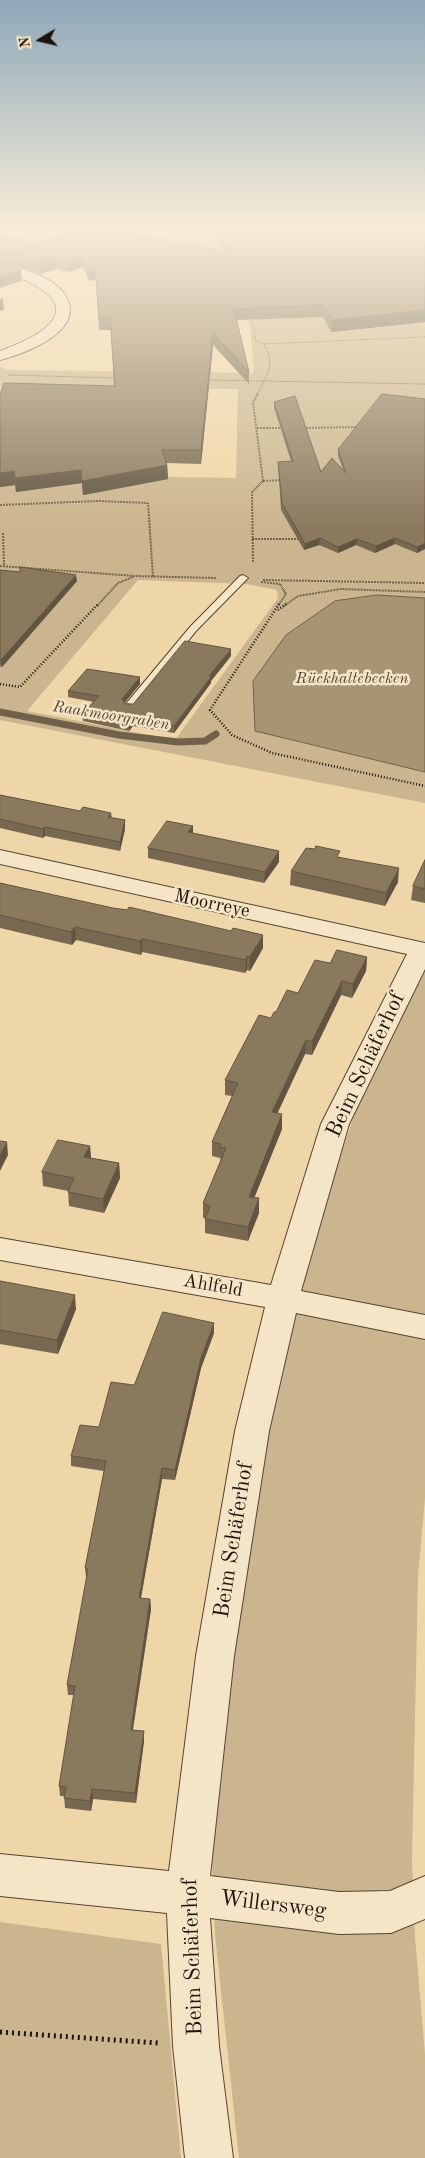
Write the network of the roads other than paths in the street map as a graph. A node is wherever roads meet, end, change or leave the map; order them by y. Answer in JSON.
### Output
{"nodes":[{"id":1,"x":55,"y":328,"type":"edge"},
{"id":2,"x":0,"y":356,"type":"edge"},
{"id":3,"x":248,"y":579,"type":"road end"},
{"id":4,"x":129,"y":707,"type":"edge"},
{"id":5,"x":0,"y":857,"type":"edge"},
{"id":6,"x":423,"y":951,"type":"edge"},
{"id":7,"x":0,"y":1249,"type":"edge"},
{"id":8,"x":283,"y":1299,"type":"junction"},
{"id":9,"x":425,"y":1327,"type":"edge"},
{"id":10,"x":0,"y":1875,"type":"edge"},
{"id":11,"x":187,"y":1894,"type":"junction"},
{"id":12,"x":425,"y":1897,"type":"edge"},
{"id":13,"x":209,"y":2158,"type":"edge"}],
"edges":[{"from":1,"to":2,"type":"street"},
{"from":3,"to":4,"type":"lane"},
{"from":5,"to":6,"type":"street","name":"Moorreye"},
{"from":6,"to":8,"type":"street","name":"Beim Schäferhof"},
{"from":7,"to":8,"type":"street","name":"Ahlfeld"},
{"from":8,"to":9,"type":"street","name":"Ahlfeld"},
{"from":8,"to":11,"type":"street","name":"Beim Schäferhof"},
{"from":10,"to":11,"type":"street","name":"Willersweg"},
{"from":11,"to":12,"type":"street","name":"Willersweg"},
{"from":11,"to":13,"type":"street","name":"Beim Schäferhof"}]}
